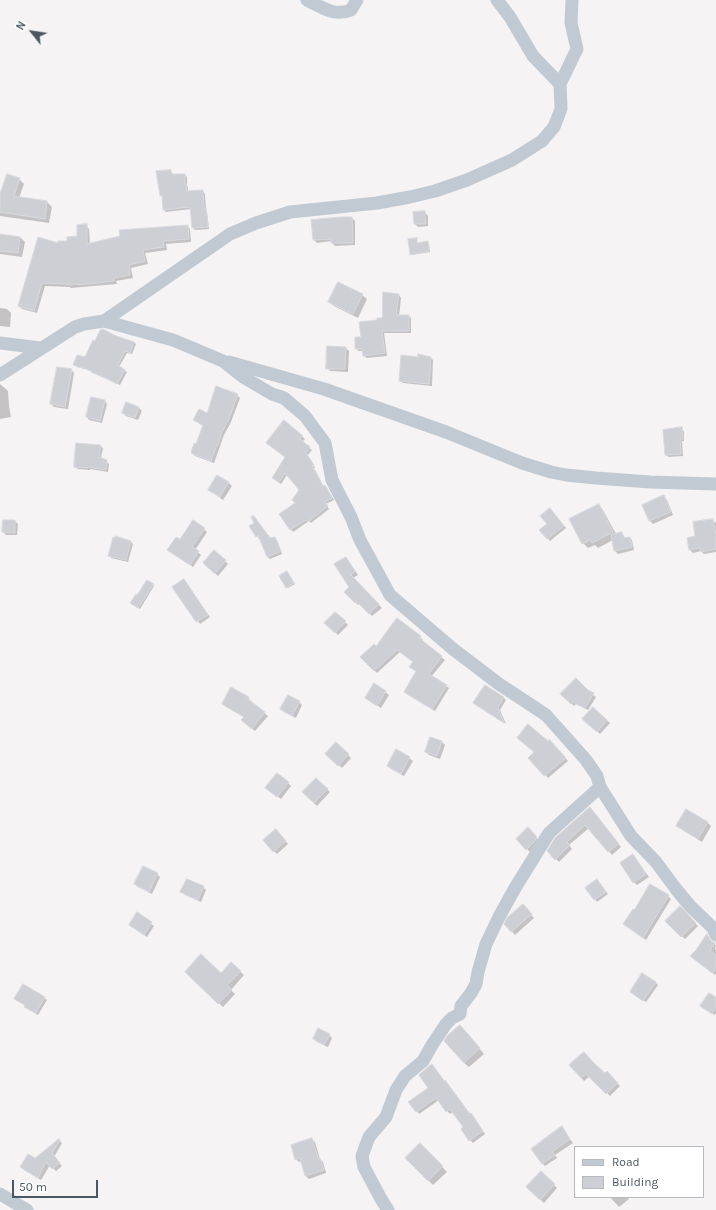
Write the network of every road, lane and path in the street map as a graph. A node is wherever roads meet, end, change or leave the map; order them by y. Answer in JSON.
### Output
{"nodes":[{"id":1,"x":307,"y":0,"type":"edge"},
{"id":2,"x":357,"y":0,"type":"edge"},
{"id":3,"x":497,"y":0,"type":"edge"},
{"id":4,"x":572,"y":0,"type":"edge"},
{"id":5,"x":560,"y":84,"type":"junction"},
{"id":6,"x":104,"y":321,"type":"junction"},
{"id":7,"x":0,"y":343,"type":"edge"},
{"id":8,"x":40,"y":348,"type":"junction"},
{"id":9,"x":223,"y":361,"type":"junction"},
{"id":10,"x":0,"y":375,"type":"edge"},
{"id":11,"x":716,"y":484,"type":"edge"},
{"id":12,"x":600,"y":787,"type":"junction"},
{"id":13,"x":716,"y":935,"type":"edge"},
{"id":14,"x":0,"y":1194,"type":"edge"},
{"id":15,"x":27,"y":1210,"type":"edge"},
{"id":16,"x":388,"y":1210,"type":"edge"}],
"edges":[{"from":1,"to":2,"type":"street"},
{"from":3,"to":5,"type":"street"},
{"from":4,"to":5,"type":"street"},
{"from":5,"to":6,"type":"street"},
{"from":6,"to":8,"type":"street"},
{"from":6,"to":9,"type":"street"},
{"from":7,"to":8,"type":"street"},
{"from":8,"to":10,"type":"street"},
{"from":9,"to":11,"type":"street"},
{"from":9,"to":12,"type":"street"},
{"from":12,"to":13,"type":"street"},
{"from":12,"to":16,"type":"street"},
{"from":14,"to":15,"type":"street"}]}
